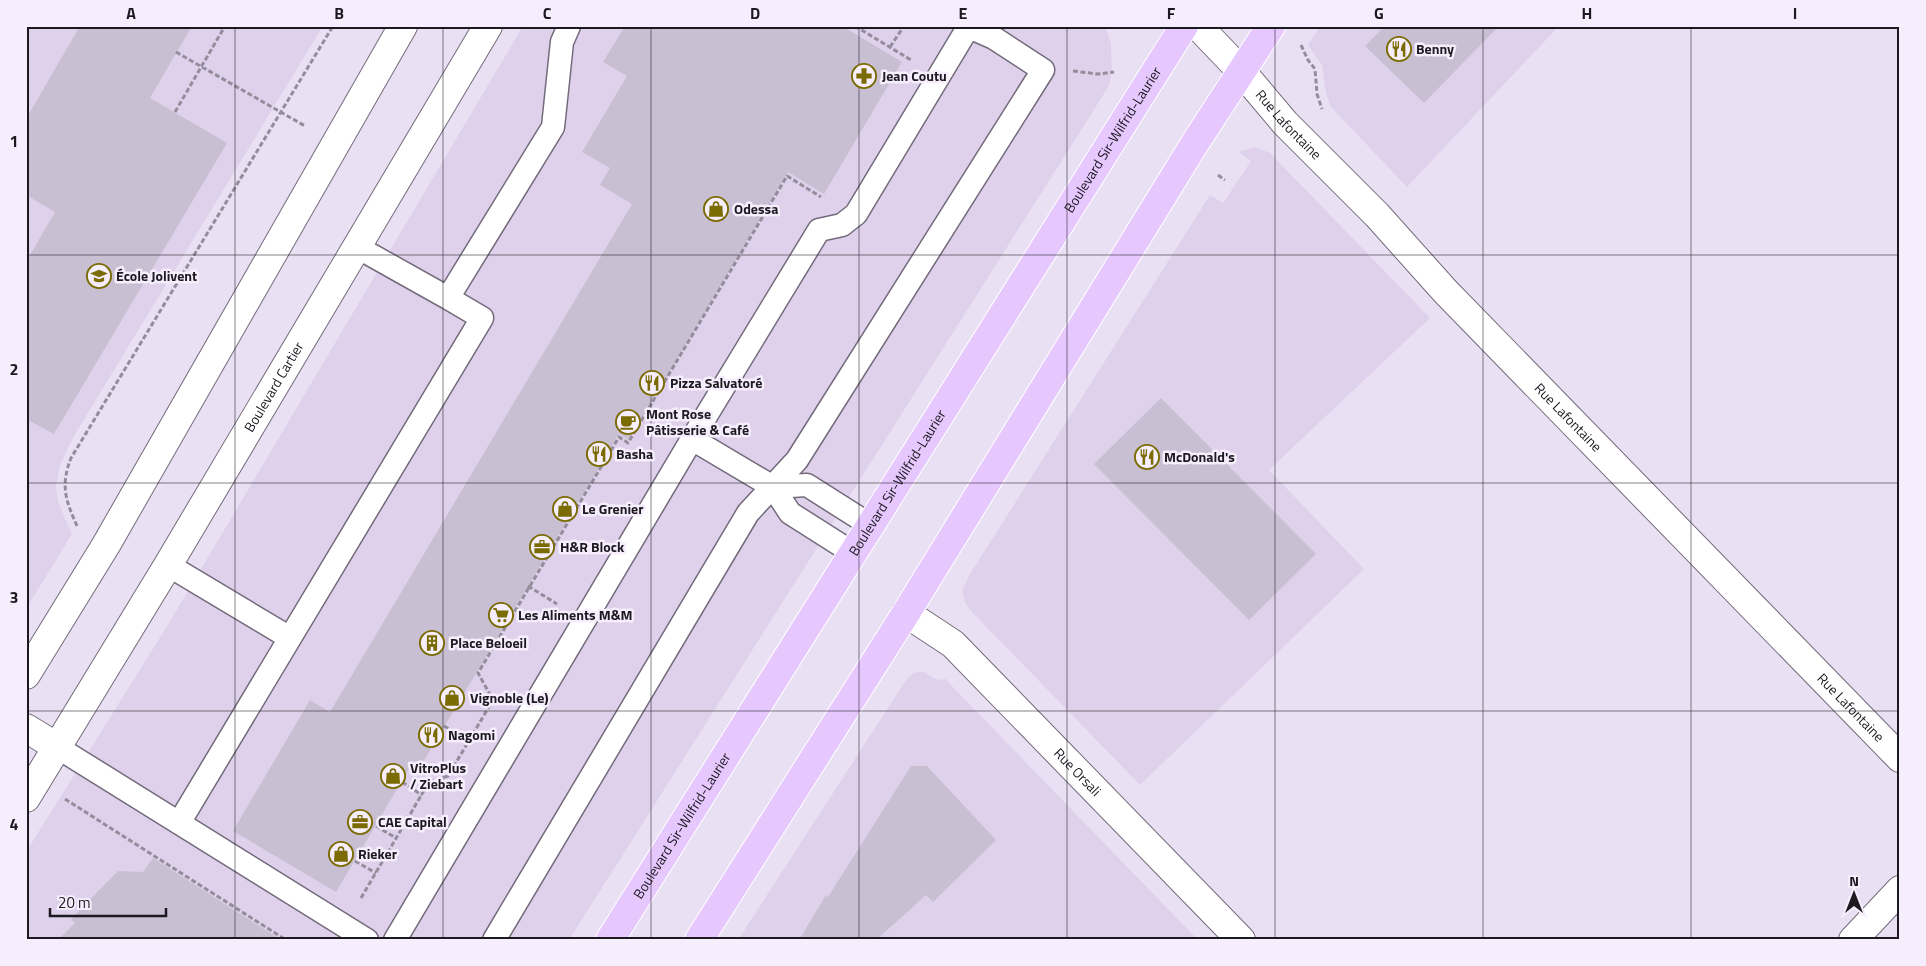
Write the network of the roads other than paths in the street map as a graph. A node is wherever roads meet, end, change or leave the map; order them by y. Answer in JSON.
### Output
{"nodes":[{"id":1,"x":403,"y":26,"type":"edge"},
{"id":2,"x":488,"y":26,"type":"edge"},
{"id":3,"x":569,"y":26,"type":"edge"},
{"id":4,"x":969,"y":26,"type":"edge"},
{"id":5,"x":1184,"y":26,"type":"edge"},
{"id":6,"x":1198,"y":26,"type":"edge"},
{"id":7,"x":1271,"y":26,"type":"edge"},
{"id":8,"x":1242,"y":72,"type":"junction"},
{"id":9,"x":357,"y":247,"type":"junction"},
{"id":10,"x":448,"y":298,"type":"junction"},
{"id":11,"x":692,"y":439,"type":"junction"},
{"id":12,"x":773,"y":487,"type":"junction"},
{"id":13,"x":870,"y":525,"type":"junction"},
{"id":14,"x":853,"y":552,"type":"junction"},
{"id":15,"x":168,"y":565,"type":"junction"},
{"id":16,"x":906,"y":613,"type":"junction"},
{"id":17,"x":290,"y":638,"type":"junction"},
{"id":18,"x":26,"y":675,"type":"edge"},
{"id":19,"x":26,"y":728,"type":"edge"},
{"id":20,"x":57,"y":747,"type":"junction"},
{"id":21,"x":1900,"y":758,"type":"edge"},
{"id":22,"x":26,"y":798,"type":"edge"},
{"id":23,"x":179,"y":823,"type":"junction"},
{"id":24,"x":1900,"y":890,"type":"edge"},
{"id":25,"x":367,"y":940,"type":"edge"},
{"id":26,"x":395,"y":940,"type":"edge"},
{"id":27,"x":494,"y":940,"type":"edge"},
{"id":28,"x":610,"y":940,"type":"edge"},
{"id":29,"x":699,"y":940,"type":"edge"},
{"id":30,"x":1241,"y":940,"type":"edge"},
{"id":31,"x":1853,"y":940,"type":"edge"}],
"edges":[{"from":1,"to":18,"type":"street"},
{"from":2,"to":9,"type":"street","name":"Boulevard Cartier"},
{"from":3,"to":10,"type":"lane"},
{"from":4,"to":11,"type":"lane"},
{"from":4,"to":12,"type":"lane"},
{"from":5,"to":13,"type":"main road","name":"Boulevard Sir-Wilfrid-Laurier"},
{"from":6,"to":8,"type":"street","name":"Rue Lafontaine"},
{"from":7,"to":8,"type":"main road"},
{"from":8,"to":16,"type":"main road"},
{"from":8,"to":21,"type":"street","name":"Rue Lafontaine"},
{"from":9,"to":10,"type":"lane"},
{"from":9,"to":15,"type":"street","name":"Boulevard Cartier"},
{"from":10,"to":17,"type":"lane"},
{"from":11,"to":12,"type":"lane"},
{"from":11,"to":26,"type":"lane"},
{"from":12,"to":13,"type":"lane"},
{"from":12,"to":14,"type":"lane"},
{"from":12,"to":27,"type":"lane"},
{"from":13,"to":14,"type":"main road","name":"Boulevard Sir-Wilfrid-Laurier"},
{"from":14,"to":28,"type":"main road","name":"Boulevard Sir-Wilfrid-Laurier"},
{"from":15,"to":17,"type":"lane"},
{"from":15,"to":20,"type":"street","name":"Boulevard Cartier"},
{"from":16,"to":29,"type":"main road"},
{"from":16,"to":30,"type":"street","name":"Rue Orsali"},
{"from":17,"to":23,"type":"lane"},
{"from":19,"to":20,"type":"street"},
{"from":20,"to":22,"type":"street","name":"Boulevard Cartier"},
{"from":20,"to":23,"type":"lane"},
{"from":23,"to":25,"type":"lane"},
{"from":24,"to":31,"type":"street"}]}
